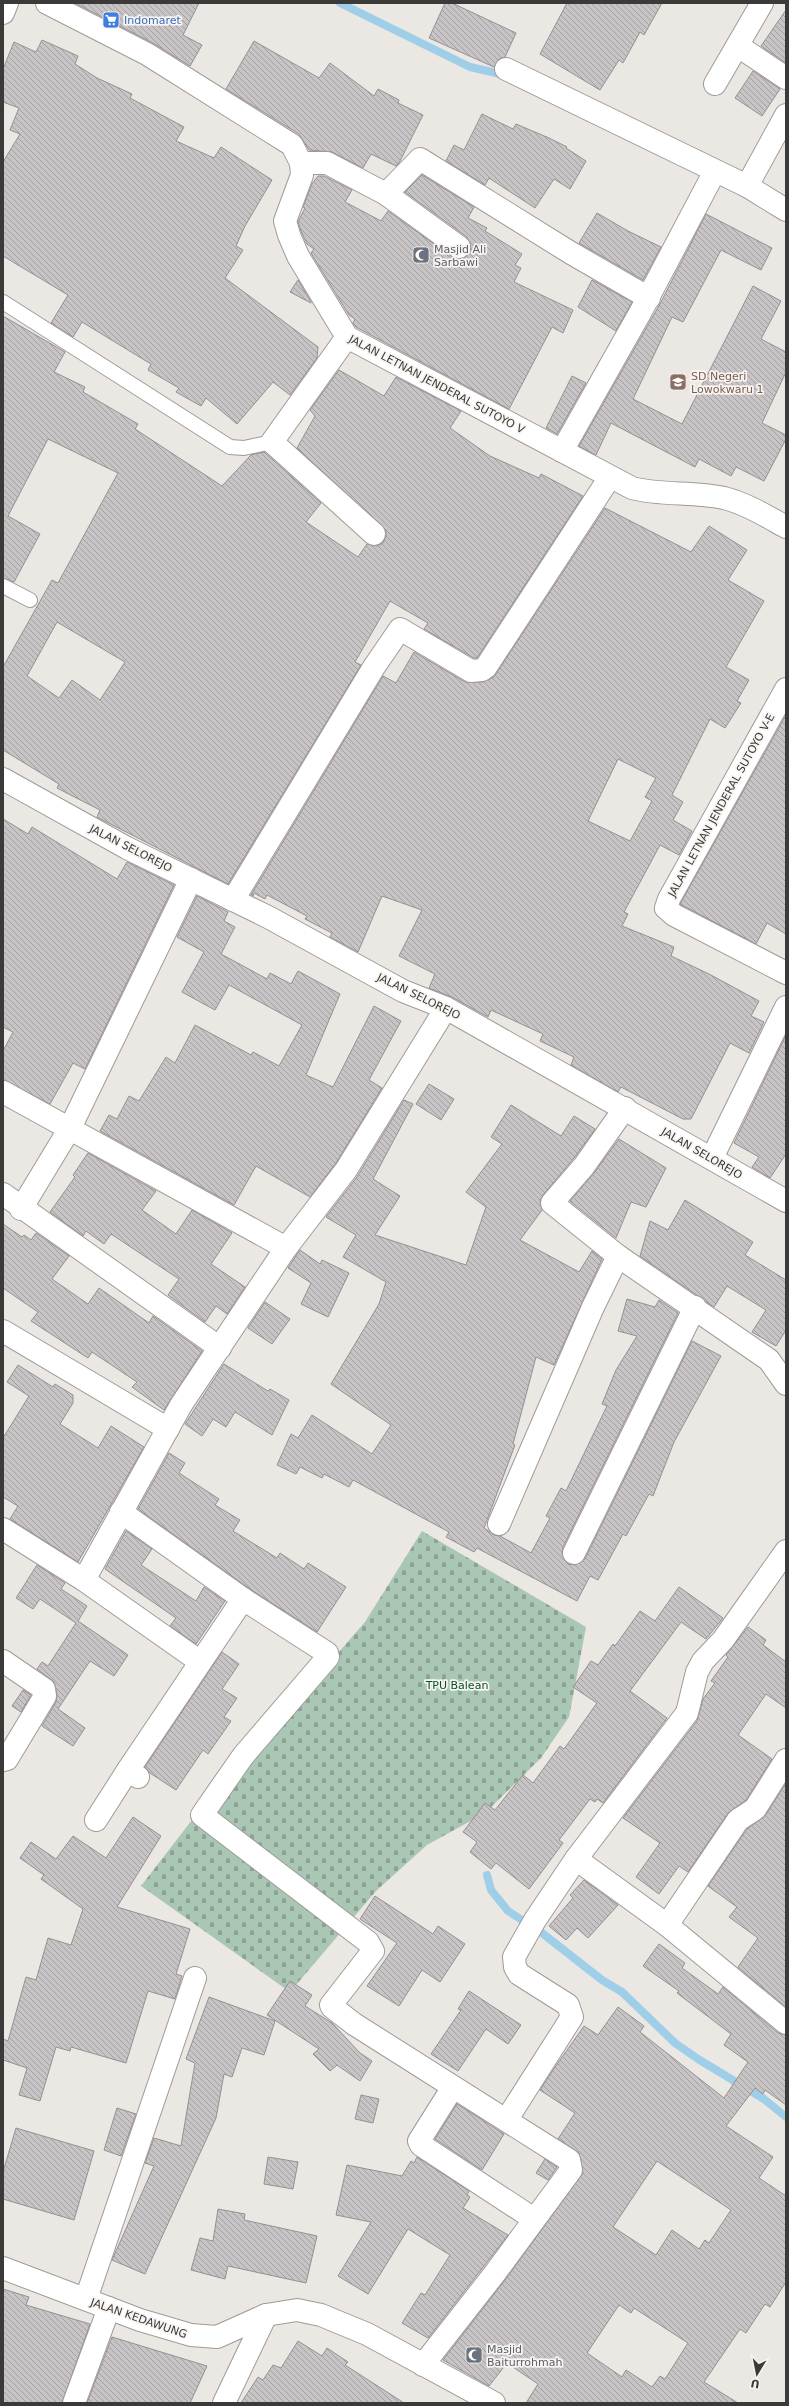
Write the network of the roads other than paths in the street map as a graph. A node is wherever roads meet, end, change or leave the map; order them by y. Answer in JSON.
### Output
{"nodes":[{"id":1,"x":8,"y":3,"type":"edge"},
{"id":2,"x":47,"y":3,"type":"edge"},
{"id":3,"x":762,"y":3,"type":"edge"},
{"id":4,"x":3,"y":14,"type":"edge"},
{"id":5,"x":738,"y":46,"type":"junction"},
{"id":6,"x":506,"y":69,"type":"dead end"},
{"id":7,"x":786,"y":78,"type":"edge"},
{"id":8,"x":715,"y":84,"type":"dead end"},
{"id":9,"x":786,"y":115,"type":"edge"},
{"id":10,"x":301,"y":163,"type":"junction"},
{"id":11,"x":712,"y":177,"type":"junction"},
{"id":12,"x":747,"y":186,"type":"junction"},
{"id":13,"x":386,"y":194,"type":"junction"},
{"id":14,"x":786,"y":210,"type":"edge"},
{"id":15,"x":459,"y":247,"type":"dead end"},
{"id":16,"x":649,"y":298,"type":"junction"},
{"id":17,"x":3,"y":302,"type":"edge"},
{"id":18,"x":347,"y":337,"type":"junction"},
{"id":19,"x":272,"y":442,"type":"junction"},
{"id":20,"x":562,"y":451,"type":"junction"},
{"id":21,"x":610,"y":476,"type":"junction"},
{"id":22,"x":786,"y":527,"type":"edge"},
{"id":23,"x":374,"y":534,"type":"dead end"},
{"id":24,"x":3,"y":586,"type":"edge"},
{"id":25,"x":30,"y":600,"type":"dead end"},
{"id":26,"x":786,"y":689,"type":"edge"},
{"id":27,"x":3,"y":780,"type":"edge"},
{"id":28,"x":191,"y":879,"type":"junction"},
{"id":29,"x":233,"y":900,"type":"junction"},
{"id":30,"x":786,"y":973,"type":"edge"},
{"id":31,"x":786,"y":1007,"type":"edge"},
{"id":32,"x":446,"y":1008,"type":"junction"},
{"id":33,"x":3,"y":1092,"type":"edge"},
{"id":34,"x":625,"y":1108,"type":"junction"},
{"id":35,"x":70,"y":1128,"type":"junction"},
{"id":36,"x":712,"y":1158,"type":"junction"},
{"id":37,"x":3,"y":1194,"type":"edge"},
{"id":38,"x":786,"y":1201,"type":"edge"},
{"id":39,"x":21,"y":1209,"type":"junction"},
{"id":40,"x":286,"y":1248,"type":"junction"},
{"id":41,"x":618,"y":1256,"type":"junction"},
{"id":42,"x":695,"y":1307,"type":"junction"},
{"id":43,"x":3,"y":1331,"type":"edge"},
{"id":44,"x":220,"y":1348,"type":"junction"},
{"id":45,"x":786,"y":1384,"type":"edge"},
{"id":46,"x":168,"y":1429,"type":"junction"},
{"id":47,"x":121,"y":1512,"type":"junction"},
{"id":48,"x":499,"y":1524,"type":"dead end"},
{"id":49,"x":3,"y":1529,"type":"edge"},
{"id":50,"x":786,"y":1551,"type":"edge"},
{"id":51,"x":574,"y":1553,"type":"dead end"},
{"id":52,"x":84,"y":1580,"type":"junction"},
{"id":53,"x":243,"y":1599,"type":"junction"},
{"id":54,"x":199,"y":1660,"type":"junction"},
{"id":55,"x":3,"y":1661,"type":"edge"},
{"id":56,"x":3,"y":1760,"type":"edge"},
{"id":57,"x":786,"y":1760,"type":"edge"},
{"id":58,"x":96,"y":1820,"type":"dead end"},
{"id":59,"x":576,"y":1859,"type":"junction"},
{"id":60,"x":667,"y":1925,"type":"junction"},
{"id":61,"x":195,"y":1978,"type":"dead end"},
{"id":62,"x":786,"y":2023,"type":"edge"},
{"id":63,"x":453,"y":2087,"type":"junction"},
{"id":64,"x":507,"y":2119,"type":"junction"},
{"id":65,"x":534,"y":2219,"type":"junction"},
{"id":66,"x":3,"y":2268,"type":"edge"},
{"id":67,"x":86,"y":2300,"type":"junction"},
{"id":68,"x":109,"y":2308,"type":"junction"},
{"id":69,"x":266,"y":2315,"type":"junction"},
{"id":70,"x":423,"y":2365,"type":"junction"},
{"id":71,"x":74,"y":2403,"type":"edge"},
{"id":72,"x":224,"y":2403,"type":"edge"},
{"id":73,"x":494,"y":2403,"type":"edge"}],
"edges":[{"from":1,"to":4,"type":"street"},
{"from":2,"to":10,"type":"street"},
{"from":3,"to":5,"type":"street"},
{"from":5,"to":7,"type":"street"},
{"from":5,"to":8,"type":"street"},
{"from":6,"to":11,"type":"street"},
{"from":9,"to":12,"type":"street"},
{"from":10,"to":13,"type":"street"},
{"from":10,"to":18,"type":"street","name":"JALAN LETNAN JENDERAL SUTOYO V"},
{"from":11,"to":12,"type":"street"},
{"from":11,"to":16,"type":"street"},
{"from":12,"to":14,"type":"street"},
{"from":13,"to":15,"type":"street"},
{"from":13,"to":16,"type":"street"},
{"from":16,"to":20,"type":"street"},
{"from":17,"to":19,"type":"lane"},
{"from":18,"to":19,"type":"street"},
{"from":18,"to":20,"type":"street","name":"JALAN LETNAN JENDERAL SUTOYO V"},
{"from":19,"to":23,"type":"street"},
{"from":20,"to":21,"type":"street","name":"JALAN LETNAN JENDERAL SUTOYO V"},
{"from":21,"to":22,"type":"street","name":"JALAN LETNAN JENDERAL SUTOYO V"},
{"from":21,"to":29,"type":"street"},
{"from":24,"to":25,"type":"lane"},
{"from":26,"to":30,"type":"street","name":"JALAN LETNAN JENDERAL SUTOYO V-E"},
{"from":27,"to":28,"type":"street","name":"JALAN SELOREJO"},
{"from":28,"to":29,"type":"street","name":"JALAN SELOREJO"},
{"from":28,"to":35,"type":"street"},
{"from":29,"to":32,"type":"street","name":"JALAN SELOREJO"},
{"from":31,"to":36,"type":"street"},
{"from":32,"to":34,"type":"street","name":"JALAN SELOREJO"},
{"from":32,"to":40,"type":"street"},
{"from":33,"to":35,"type":"street"},
{"from":34,"to":36,"type":"street","name":"JALAN SELOREJO"},
{"from":34,"to":41,"type":"street"},
{"from":35,"to":39,"type":"street"},
{"from":35,"to":40,"type":"street"},
{"from":36,"to":38,"type":"street","name":"JALAN SELOREJO"},
{"from":37,"to":39,"type":"street"},
{"from":39,"to":44,"type":"street"},
{"from":40,"to":44,"type":"street"},
{"from":41,"to":42,"type":"street"},
{"from":41,"to":48,"type":"street"},
{"from":42,"to":45,"type":"street"},
{"from":42,"to":51,"type":"street"},
{"from":43,"to":46,"type":"street"},
{"from":44,"to":46,"type":"street"},
{"from":46,"to":47,"type":"street"},
{"from":47,"to":52,"type":"street"},
{"from":47,"to":53,"type":"street"},
{"from":49,"to":52,"type":"street"},
{"from":50,"to":59,"type":"street"},
{"from":52,"to":54,"type":"street"},
{"from":53,"to":54,"type":"street"},
{"from":53,"to":63,"type":"street"},
{"from":54,"to":58,"type":"street"},
{"from":55,"to":56,"type":"street"},
{"from":57,"to":60,"type":"street"},
{"from":59,"to":60,"type":"street"},
{"from":59,"to":64,"type":"street"},
{"from":60,"to":62,"type":"street"},
{"from":61,"to":67,"type":"street"},
{"from":63,"to":64,"type":"street"},
{"from":63,"to":65,"type":"street"},
{"from":64,"to":65,"type":"street"},
{"from":65,"to":70,"type":"street"},
{"from":66,"to":67,"type":"street","name":"JALAN KEDAWUNG"},
{"from":67,"to":68,"type":"street","name":"JALAN KEDAWUNG"},
{"from":68,"to":69,"type":"street","name":"JALAN KEDAWUNG"},
{"from":68,"to":71,"type":"street"},
{"from":69,"to":70,"type":"street","name":"JALAN KEDAWUNG"},
{"from":69,"to":72,"type":"street"},
{"from":70,"to":73,"type":"street","name":"JALAN KEDAWUNG"}]}
